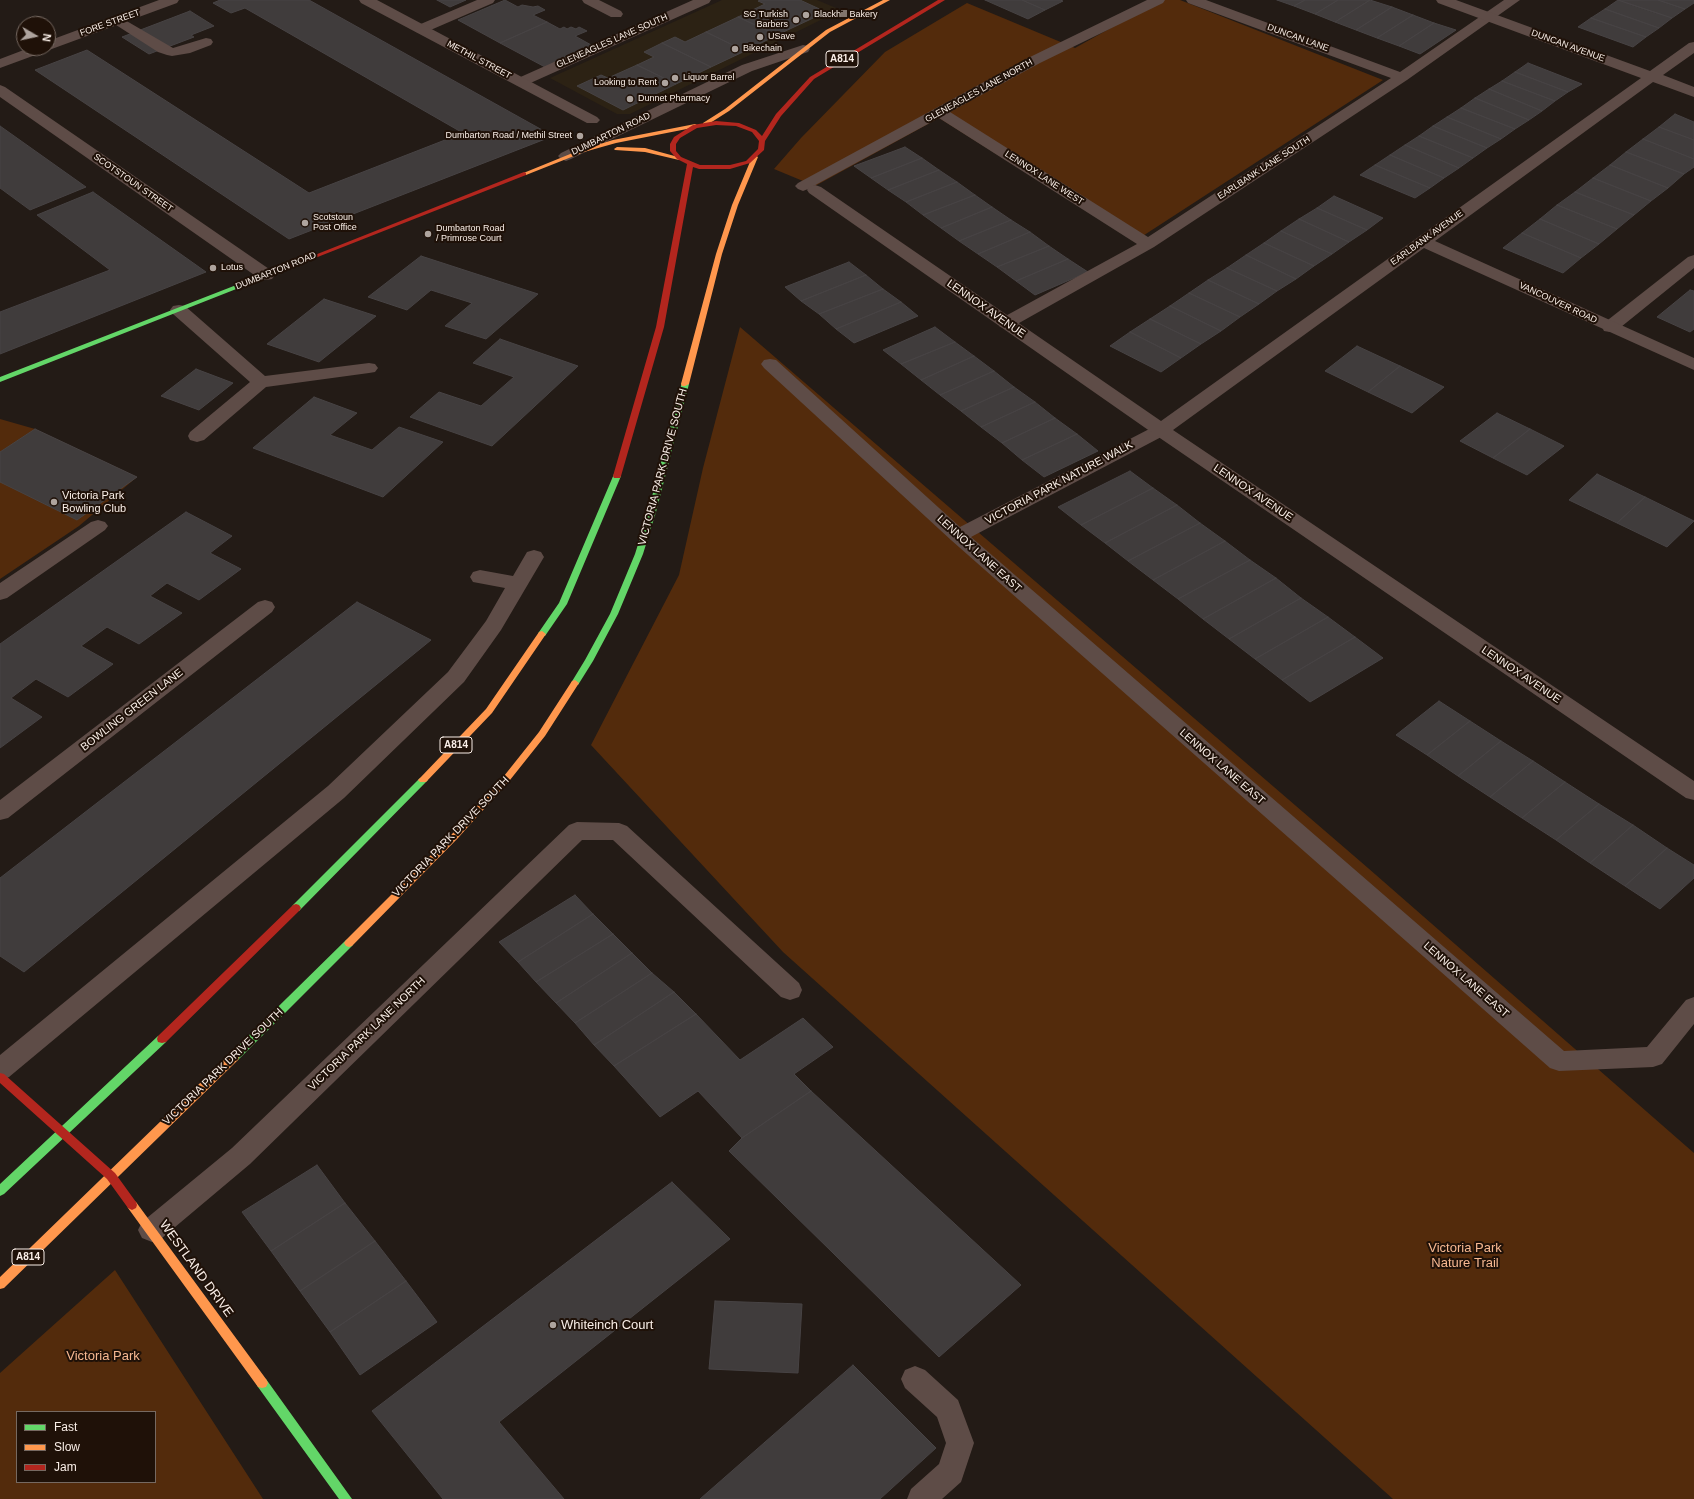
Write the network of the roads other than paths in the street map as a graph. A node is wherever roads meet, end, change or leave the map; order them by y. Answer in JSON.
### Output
{"nodes":[{"id":1,"x":172,"y":0,"type":"edge"},
{"id":2,"x":366,"y":0,"type":"edge"},
{"id":3,"x":488,"y":0,"type":"edge"},
{"id":4,"x":589,"y":0,"type":"edge"},
{"id":5,"x":704,"y":0,"type":"edge"},
{"id":6,"x":887,"y":0,"type":"edge"},
{"id":7,"x":942,"y":0,"type":"edge"},
{"id":8,"x":1158,"y":0,"type":"edge"},
{"id":9,"x":1193,"y":0,"type":"edge"},
{"id":10,"x":1443,"y":0,"type":"edge"},
{"id":11,"x":1513,"y":0,"type":"edge"},
{"id":12,"x":616,"y":14,"type":"dead end"},
{"id":13,"x":1489,"y":17,"type":"junction"},
{"id":14,"x":118,"y":20,"type":"junction"},
{"id":15,"x":421,"y":29,"type":"junction"},
{"id":16,"x":206,"y":42,"type":"dead end"},
{"id":17,"x":56,"y":43,"type":"edge"},
{"id":18,"x":1694,"y":46,"type":"edge"},
{"id":19,"x":803,"y":49,"type":"junction"},
{"id":20,"x":22,"y":56,"type":"edge"},
{"id":21,"x":0,"y":64,"type":"edge"},
{"id":22,"x":1402,"y":77,"type":"junction"},
{"id":23,"x":1652,"y":77,"type":"junction"},
{"id":24,"x":521,"y":82,"type":"junction"},
{"id":25,"x":0,"y":90,"type":"edge"},
{"id":26,"x":1694,"y":92,"type":"edge"},
{"id":27,"x":940,"y":112,"type":"junction"},
{"id":28,"x":592,"y":120,"type":"dead end"},
{"id":29,"x":705,"y":124,"type":"junction"},
{"id":30,"x":695,"y":126,"type":"junction"},
{"id":31,"x":762,"y":142,"type":"junction"},
{"id":32,"x":582,"y":151,"type":"junction"},
{"id":33,"x":755,"y":157,"type":"junction"},
{"id":34,"x":679,"y":158,"type":"junction"},
{"id":35,"x":552,"y":162,"type":"junction"},
{"id":36,"x":690,"y":164,"type":"junction"},
{"id":37,"x":809,"y":188,"type":"joint"},
{"id":38,"x":1422,"y":241,"type":"junction"},
{"id":39,"x":1148,"y":244,"type":"junction"},
{"id":40,"x":1694,"y":260,"type":"edge"},
{"id":41,"x":266,"y":275,"type":"junction"},
{"id":42,"x":179,"y":310,"type":"junction"},
{"id":43,"x":1006,"y":323,"type":"junction"},
{"id":44,"x":1610,"y":327,"type":"junction"},
{"id":45,"x":770,"y":364,"type":"dead end"},
{"id":46,"x":1694,"y":365,"type":"edge"},
{"id":47,"x":369,"y":368,"type":"dead end"},
{"id":48,"x":0,"y":380,"type":"edge"},
{"id":49,"x":261,"y":382,"type":"junction"},
{"id":50,"x":1161,"y":430,"type":"junction"},
{"id":51,"x":197,"y":436,"type":"dead end"},
{"id":52,"x":98,"y":526,"type":"dead end"},
{"id":53,"x":958,"y":536,"type":"junction"},
{"id":54,"x":534,"y":557,"type":"dead end"},
{"id":55,"x":480,"y":577,"type":"dead end"},
{"id":56,"x":518,"y":584,"type":"junction"},
{"id":57,"x":0,"y":593,"type":"edge"},
{"id":58,"x":264,"y":608,"type":"dead end"},
{"id":59,"x":1694,"y":792,"type":"edge"},
{"id":60,"x":0,"y":812,"type":"edge"},
{"id":61,"x":790,"y":990,"type":"dead end"},
{"id":62,"x":1694,"y":1007,"type":"edge"},
{"id":63,"x":0,"y":1070,"type":"edge"},
{"id":64,"x":0,"y":1077,"type":"edge"},
{"id":65,"x":62,"y":1132,"type":"junction"},
{"id":66,"x":111,"y":1176,"type":"junction"},
{"id":67,"x":0,"y":1191,"type":"edge"},
{"id":68,"x":152,"y":1230,"type":"junction"},
{"id":69,"x":0,"y":1284,"type":"edge"},
{"id":70,"x":915,"y":1379,"type":"dead end"},
{"id":71,"x":346,"y":1499,"type":"edge"},
{"id":72,"x":921,"y":1499,"type":"edge"}],
"edges":[{"from":1,"to":14,"type":"street","name":"FORE STREET"},
{"from":2,"to":15,"type":"street","name":"METHIL STREET"},
{"from":3,"to":15,"type":"lane"},
{"from":4,"to":12,"type":"lane"},
{"from":5,"to":24,"type":"lane","name":"GLENEAGLES LANE SOUTH"},
{"from":6,"to":19,"type":"main road","name":"DUMBARTON ROAD","number":"A814"},
{"from":7,"to":31,"type":"main road","number":"A814"},
{"from":8,"to":27,"type":"lane","name":"GLENEAGLES LANE NORTH"},
{"from":9,"to":22,"type":"lane","name":"DUNCAN LANE"},
{"from":10,"to":13,"type":"street","name":"DUNCAN AVENUE"},
{"from":11,"to":13,"type":"lane","name":"EARLBANK LANE SOUTH"},
{"from":13,"to":22,"type":"lane","name":"EARLBANK LANE SOUTH"},
{"from":13,"to":23,"type":"street","name":"DUNCAN AVENUE"},
{"from":14,"to":16,"type":"lane"},
{"from":14,"to":17,"type":"street","name":"FORE STREET"},
{"from":15,"to":24,"type":"street","name":"METHIL STREET"},
{"from":18,"to":23,"type":"street","name":"EARLBANK AVENUE"},
{"from":19,"to":29,"type":"main road","name":"DUMBARTON ROAD","number":"A814"},
{"from":19,"to":35,"type":"lane","name":"DUMBARTON ROAD"},
{"from":20,"to":21,"type":"street"},
{"from":22,"to":39,"type":"lane","name":"EARLBANK LANE SOUTH"},
{"from":23,"to":26,"type":"street","name":"DUNCAN AVENUE"},
{"from":23,"to":38,"type":"street","name":"EARLBANK AVENUE"},
{"from":24,"to":28,"type":"street","name":"METHIL STREET"},
{"from":25,"to":41,"type":"street","name":"SCOTSTOUN STREET"},
{"from":27,"to":37,"type":"lane","name":"GLENEAGLES LANE NORTH"},
{"from":27,"to":39,"type":"lane","name":"LENNOX LANE WEST"},
{"from":29,"to":30,"type":"main road","name":"DUMBARTON ROAD"},
{"from":29,"to":31,"type":"main road"},
{"from":30,"to":32,"type":"main road","name":"DUMBARTON ROAD"},
{"from":30,"to":34,"type":"main road"},
{"from":31,"to":33,"type":"main road","name":"VICTORIA PARK DRIVE SOUTH"},
{"from":32,"to":34,"type":"main road","name":"DUMBARTON ROAD"},
{"from":32,"to":35,"type":"main road","name":"DUMBARTON ROAD"},
{"from":33,"to":36,"type":"main road","name":"DUMBARTON ROAD"},
{"from":33,"to":66,"type":"main road","name":"VICTORIA PARK DRIVE SOUTH","number":"A814"},
{"from":34,"to":36,"type":"main road","name":"DUMBARTON ROAD"},
{"from":35,"to":41,"type":"main road","name":"DUMBARTON ROAD"},
{"from":36,"to":65,"type":"main road","number":"A814"},
{"from":37,"to":43,"type":"street","name":"LENNOX AVENUE"},
{"from":38,"to":44,"type":"street","name":"VANCOUVER ROAD"},
{"from":38,"to":50,"type":"street","name":"EARLBANK AVENUE"},
{"from":39,"to":43,"type":"lane","name":"EARLBANK LANE SOUTH"},
{"from":40,"to":44,"type":"lane"},
{"from":41,"to":42,"type":"main road","name":"DUMBARTON ROAD"},
{"from":42,"to":48,"type":"main road","name":"DUMBARTON ROAD"},
{"from":42,"to":49,"type":"street"},
{"from":43,"to":50,"type":"street","name":"LENNOX AVENUE"},
{"from":44,"to":46,"type":"street","name":"VANCOUVER ROAD"},
{"from":45,"to":53,"type":"lane","name":"LENNOX LANE EAST"},
{"from":47,"to":49,"type":"street"},
{"from":49,"to":51,"type":"street"},
{"from":50,"to":53,"type":"lane","name":"VICTORIA PARK NATURE WALK"},
{"from":50,"to":59,"type":"street","name":"LENNOX AVENUE"},
{"from":52,"to":57,"type":"street"},
{"from":53,"to":62,"type":"lane","name":"LENNOX LANE EAST"},
{"from":54,"to":56,"type":"street"},
{"from":55,"to":56,"type":"street"},
{"from":56,"to":63,"type":"street"},
{"from":58,"to":60,"type":"lane","name":"BOWLING GREEN LANE"},
{"from":61,"to":68,"type":"street","name":"VICTORIA PARK LANE NORTH"},
{"from":64,"to":65,"type":"main road","name":"WESTLAND DRIVE"},
{"from":65,"to":66,"type":"main road","name":"WESTLAND DRIVE"},
{"from":65,"to":67,"type":"main road","number":"A814"},
{"from":66,"to":68,"type":"main road","name":"WESTLAND DRIVE"},
{"from":66,"to":69,"type":"main road","name":"VICTORIA PARK DRIVE SOUTH","number":"A814"},
{"from":68,"to":71,"type":"main road","name":"WESTLAND DRIVE"},
{"from":70,"to":72,"type":"lane"}]}
